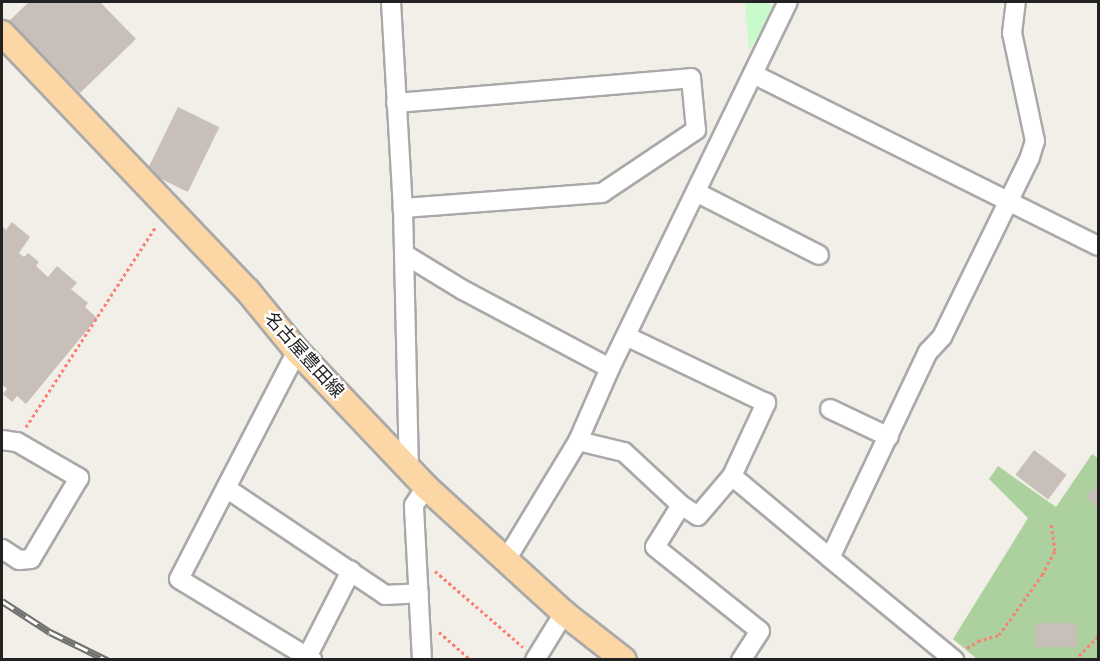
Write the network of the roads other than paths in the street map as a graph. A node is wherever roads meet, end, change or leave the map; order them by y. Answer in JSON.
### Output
{"nodes":[{"id":1,"x":391,"y":2,"type":"edge"},
{"id":2,"x":1016,"y":2,"type":"edge"},
{"id":3,"x":783,"y":4,"type":"edge"},
{"id":4,"x":2,"y":33,"type":"edge"},
{"id":5,"x":753,"y":74,"type":"junction"},
{"id":6,"x":396,"y":103,"type":"junction"},
{"id":7,"x":696,"y":130,"type":"junction"},
{"id":8,"x":718,"y":146,"type":"junction"},
{"id":9,"x":696,"y":192,"type":"junction"},
{"id":10,"x":1008,"y":202,"type":"junction"},
{"id":11,"x":403,"y":208,"type":"junction"},
{"id":12,"x":1098,"y":246,"type":"edge"},
{"id":13,"x":404,"y":254,"type":"junction"},
{"id":14,"x":819,"y":255,"type":"dead end"},
{"id":15,"x":626,"y":336,"type":"junction"},
{"id":16,"x":297,"y":351,"type":"junction"},
{"id":17,"x":610,"y":369,"type":"junction"},
{"id":18,"x":830,"y":409,"type":"dead end"},
{"id":19,"x":889,"y":437,"type":"junction"},
{"id":20,"x":9,"y":441,"type":"edge"},
{"id":21,"x":578,"y":441,"type":"junction"},
{"id":22,"x":409,"y":467,"type":"junction"},
{"id":23,"x":732,"y":476,"type":"junction"},
{"id":24,"x":226,"y":488,"type":"junction"},
{"id":25,"x":426,"y":488,"type":"junction"},
{"id":26,"x":681,"y":505,"type":"junction"},
{"id":27,"x":2,"y":549,"type":"edge"},
{"id":28,"x":830,"y":558,"type":"junction"},
{"id":29,"x":506,"y":560,"type":"junction"},
{"id":30,"x":351,"y":571,"type":"junction"},
{"id":31,"x":419,"y":592,"type":"junction"},
{"id":32,"x":564,"y":613,"type":"junction"},
{"id":33,"x":958,"y":656,"type":"edge"},
{"id":34,"x":309,"y":658,"type":"edge"},
{"id":35,"x":536,"y":659,"type":"edge"},
{"id":36,"x":422,"y":660,"type":"edge"},
{"id":37,"x":624,"y":660,"type":"edge"},
{"id":38,"x":741,"y":660,"type":"edge"}],
"edges":[{"from":1,"to":6,"type":"street"},
{"from":2,"to":10,"type":"street"},
{"from":3,"to":5,"type":"street"},
{"from":4,"to":16,"type":"main road","name":"名古屋豊田線"},
{"from":5,"to":8,"type":"street"},
{"from":5,"to":10,"type":"street"},
{"from":6,"to":7,"type":"street"},
{"from":6,"to":11,"type":"street"},
{"from":7,"to":8,"type":"street"},
{"from":7,"to":11,"type":"street"},
{"from":8,"to":9,"type":"street"},
{"from":9,"to":14,"type":"street"},
{"from":9,"to":15,"type":"street"},
{"from":10,"to":12,"type":"street"},
{"from":10,"to":19,"type":"street"},
{"from":11,"to":13,"type":"street"},
{"from":13,"to":17,"type":"street"},
{"from":13,"to":22,"type":"street"},
{"from":15,"to":17,"type":"street"},
{"from":15,"to":23,"type":"street"},
{"from":16,"to":22,"type":"main road","name":"名古屋豊田線"},
{"from":16,"to":24,"type":"street"},
{"from":17,"to":21,"type":"street"},
{"from":18,"to":19,"type":"street"},
{"from":19,"to":28,"type":"street"},
{"from":20,"to":27,"type":"street"},
{"from":21,"to":26,"type":"street"},
{"from":21,"to":29,"type":"street"},
{"from":22,"to":25,"type":"main road","name":"名古屋豊田線"},
{"from":23,"to":26,"type":"street"},
{"from":23,"to":28,"type":"street"},
{"from":24,"to":30,"type":"street"},
{"from":24,"to":34,"type":"street"},
{"from":25,"to":29,"type":"main road","name":"名古屋豊田線"},
{"from":25,"to":31,"type":"street"},
{"from":26,"to":38,"type":"street"},
{"from":28,"to":33,"type":"street"},
{"from":29,"to":32,"type":"main road","name":"名古屋豊田線"},
{"from":30,"to":31,"type":"street"},
{"from":30,"to":34,"type":"street"},
{"from":31,"to":36,"type":"street"},
{"from":32,"to":35,"type":"street"},
{"from":32,"to":37,"type":"main road","name":"名古屋豊田線"}]}
